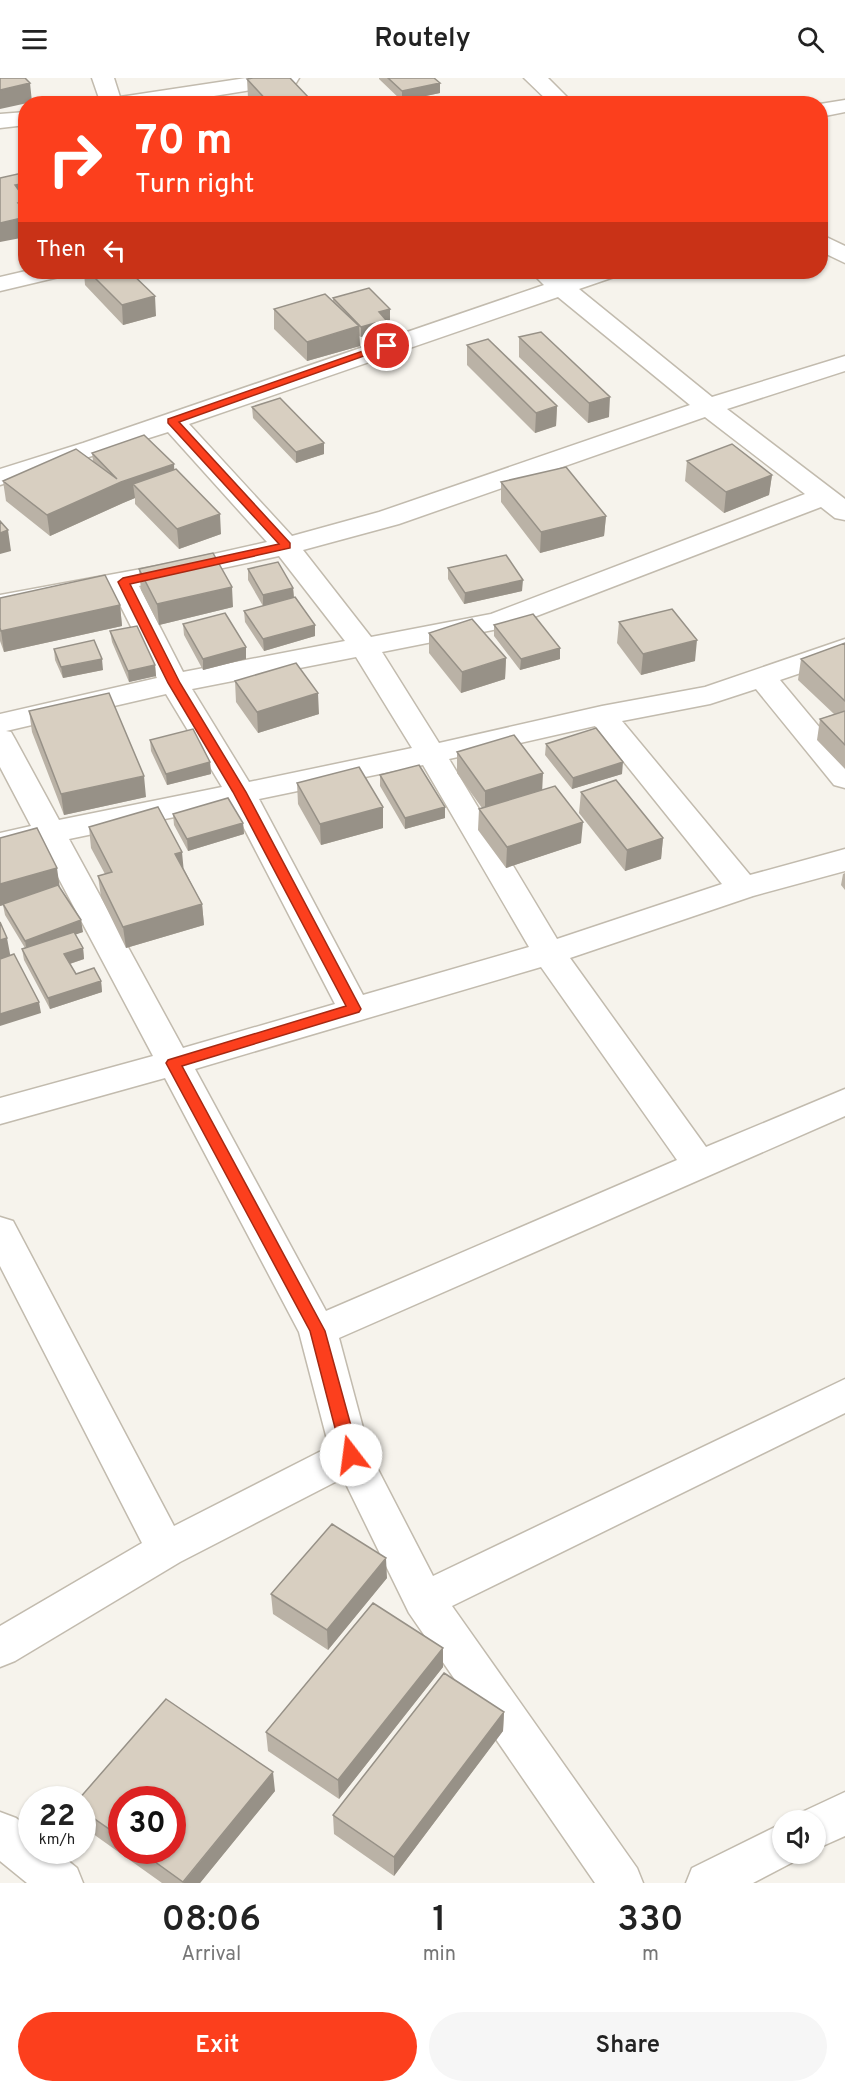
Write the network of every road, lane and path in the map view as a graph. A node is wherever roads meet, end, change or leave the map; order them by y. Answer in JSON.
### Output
{"nodes":[{"id":1,"x":103,"y":78,"type":"edge"},
{"id":2,"x":288,"y":78,"type":"edge"},
{"id":3,"x":535,"y":78,"type":"edge"},
{"id":4,"x":109,"y":96,"type":"edge"},
{"id":5,"x":171,"y":96,"type":"edge"},
{"id":6,"x":555,"y":96,"type":"edge"},
{"id":7,"x":845,"y":106,"type":"edge"},
{"id":8,"x":828,"y":109,"type":"edge"},
{"id":9,"x":18,"y":119,"type":"edge"},
{"id":10,"x":0,"y":122,"type":"edge"},
{"id":11,"x":828,"y":246,"type":"edge"},
{"id":12,"x":845,"y":256,"type":"edge"},
{"id":13,"x":21,"y":279,"type":"edge"},
{"id":14,"x":551,"y":279,"type":"edge"},
{"id":15,"x":0,"y":284,"type":"edge"},
{"id":16,"x":845,"y":363,"type":"edge"},
{"id":17,"x":708,"y":407,"type":"junction"},
{"id":18,"x":172,"y":421,"type":"junction"},
{"id":19,"x":0,"y":477,"type":"edge"},
{"id":20,"x":835,"y":504,"type":"edge"},
{"id":21,"x":286,"y":546,"type":"junction"},
{"id":22,"x":123,"y":582,"type":"junction"},
{"id":23,"x":0,"y":603,"type":"edge"},
{"id":24,"x":365,"y":648,"type":"junction"},
{"id":25,"x":845,"y":648,"type":"edge"},
{"id":26,"x":762,"y":677,"type":"junction"},
{"id":27,"x":174,"y":683,"type":"junction"},
{"id":28,"x":602,"y":715,"type":"junction"},
{"id":29,"x":0,"y":723,"type":"edge"},
{"id":30,"x":0,"y":739,"type":"edge"},
{"id":31,"x":431,"y":754,"type":"junction"},
{"id":32,"x":845,"y":778,"type":"edge"},
{"id":33,"x":240,"y":792,"type":"junction"},
{"id":34,"x":49,"y":833,"type":"junction"},
{"id":35,"x":0,"y":843,"type":"edge"},
{"id":36,"x":845,"y":860,"type":"edge"},
{"id":37,"x":743,"y":888,"type":"junction"},
{"id":38,"x":549,"y":953,"type":"junction"},
{"id":39,"x":354,"y":1009,"type":"junction"},
{"id":40,"x":173,"y":1063,"type":"junction"},
{"id":41,"x":845,"y":1102,"type":"edge"},
{"id":42,"x":0,"y":1111,"type":"edge"},
{"id":43,"x":699,"y":1164,"type":"junction"},
{"id":44,"x":0,"y":1231,"type":"edge"},
{"id":45,"x":318,"y":1331,"type":"junction"},
{"id":46,"x":845,"y":1395,"type":"edge"},
{"id":47,"x":351,"y":1455,"type":"junction"},
{"id":48,"x":166,"y":1550,"type":"junction"},
{"id":49,"x":424,"y":1600,"type":"junction"},
{"id":50,"x":0,"y":1648,"type":"edge"},
{"id":51,"x":845,"y":1813,"type":"edge"},
{"id":52,"x":826,"y":1823,"type":"edge"},
{"id":53,"x":0,"y":1833,"type":"edge"},
{"id":54,"x":772,"y":1851,"type":"edge"},
{"id":55,"x":61,"y":1883,"type":"edge"},
{"id":56,"x":621,"y":1883,"type":"edge"},
{"id":57,"x":708,"y":1883,"type":"edge"}],
"edges":[{"from":1,"to":4,"type":"street"},
{"from":2,"to":5,"type":"street"},
{"from":3,"to":6,"type":"street"},
{"from":7,"to":8,"type":"street"},
{"from":9,"to":10,"type":"street"},
{"from":11,"to":12,"type":"street"},
{"from":13,"to":15,"type":"street"},
{"from":14,"to":17,"type":"street"},
{"from":14,"to":18,"type":"street"},
{"from":16,"to":17,"type":"street"},
{"from":17,"to":20,"type":"street"},
{"from":17,"to":21,"type":"street"},
{"from":18,"to":19,"type":"street"},
{"from":18,"to":21,"type":"street"},
{"from":20,"to":24,"type":"street"},
{"from":21,"to":22,"type":"street"},
{"from":21,"to":24,"type":"street"},
{"from":22,"to":23,"type":"street"},
{"from":22,"to":27,"type":"street"},
{"from":24,"to":27,"type":"street"},
{"from":24,"to":31,"type":"street"},
{"from":25,"to":26,"type":"street"},
{"from":26,"to":28,"type":"street"},
{"from":26,"to":32,"type":"street"},
{"from":27,"to":29,"type":"street"},
{"from":27,"to":33,"type":"street"},
{"from":28,"to":31,"type":"street"},
{"from":28,"to":37,"type":"street"},
{"from":30,"to":34,"type":"street"},
{"from":31,"to":33,"type":"street"},
{"from":31,"to":38,"type":"street"},
{"from":33,"to":34,"type":"street"},
{"from":33,"to":39,"type":"street"},
{"from":34,"to":35,"type":"street"},
{"from":34,"to":40,"type":"street"},
{"from":36,"to":37,"type":"street"},
{"from":37,"to":38,"type":"street"},
{"from":38,"to":39,"type":"street"},
{"from":38,"to":43,"type":"street"},
{"from":39,"to":40,"type":"street"},
{"from":40,"to":42,"type":"street"},
{"from":40,"to":45,"type":"street"},
{"from":41,"to":43,"type":"street"},
{"from":43,"to":45,"type":"street"},
{"from":44,"to":48,"type":"street"},
{"from":45,"to":47,"type":"street"},
{"from":46,"to":49,"type":"street"},
{"from":47,"to":48,"type":"street"},
{"from":47,"to":49,"type":"street"},
{"from":48,"to":50,"type":"street"},
{"from":49,"to":56,"type":"street"},
{"from":51,"to":52,"type":"street"},
{"from":53,"to":55,"type":"street"},
{"from":54,"to":57,"type":"street"}]}
